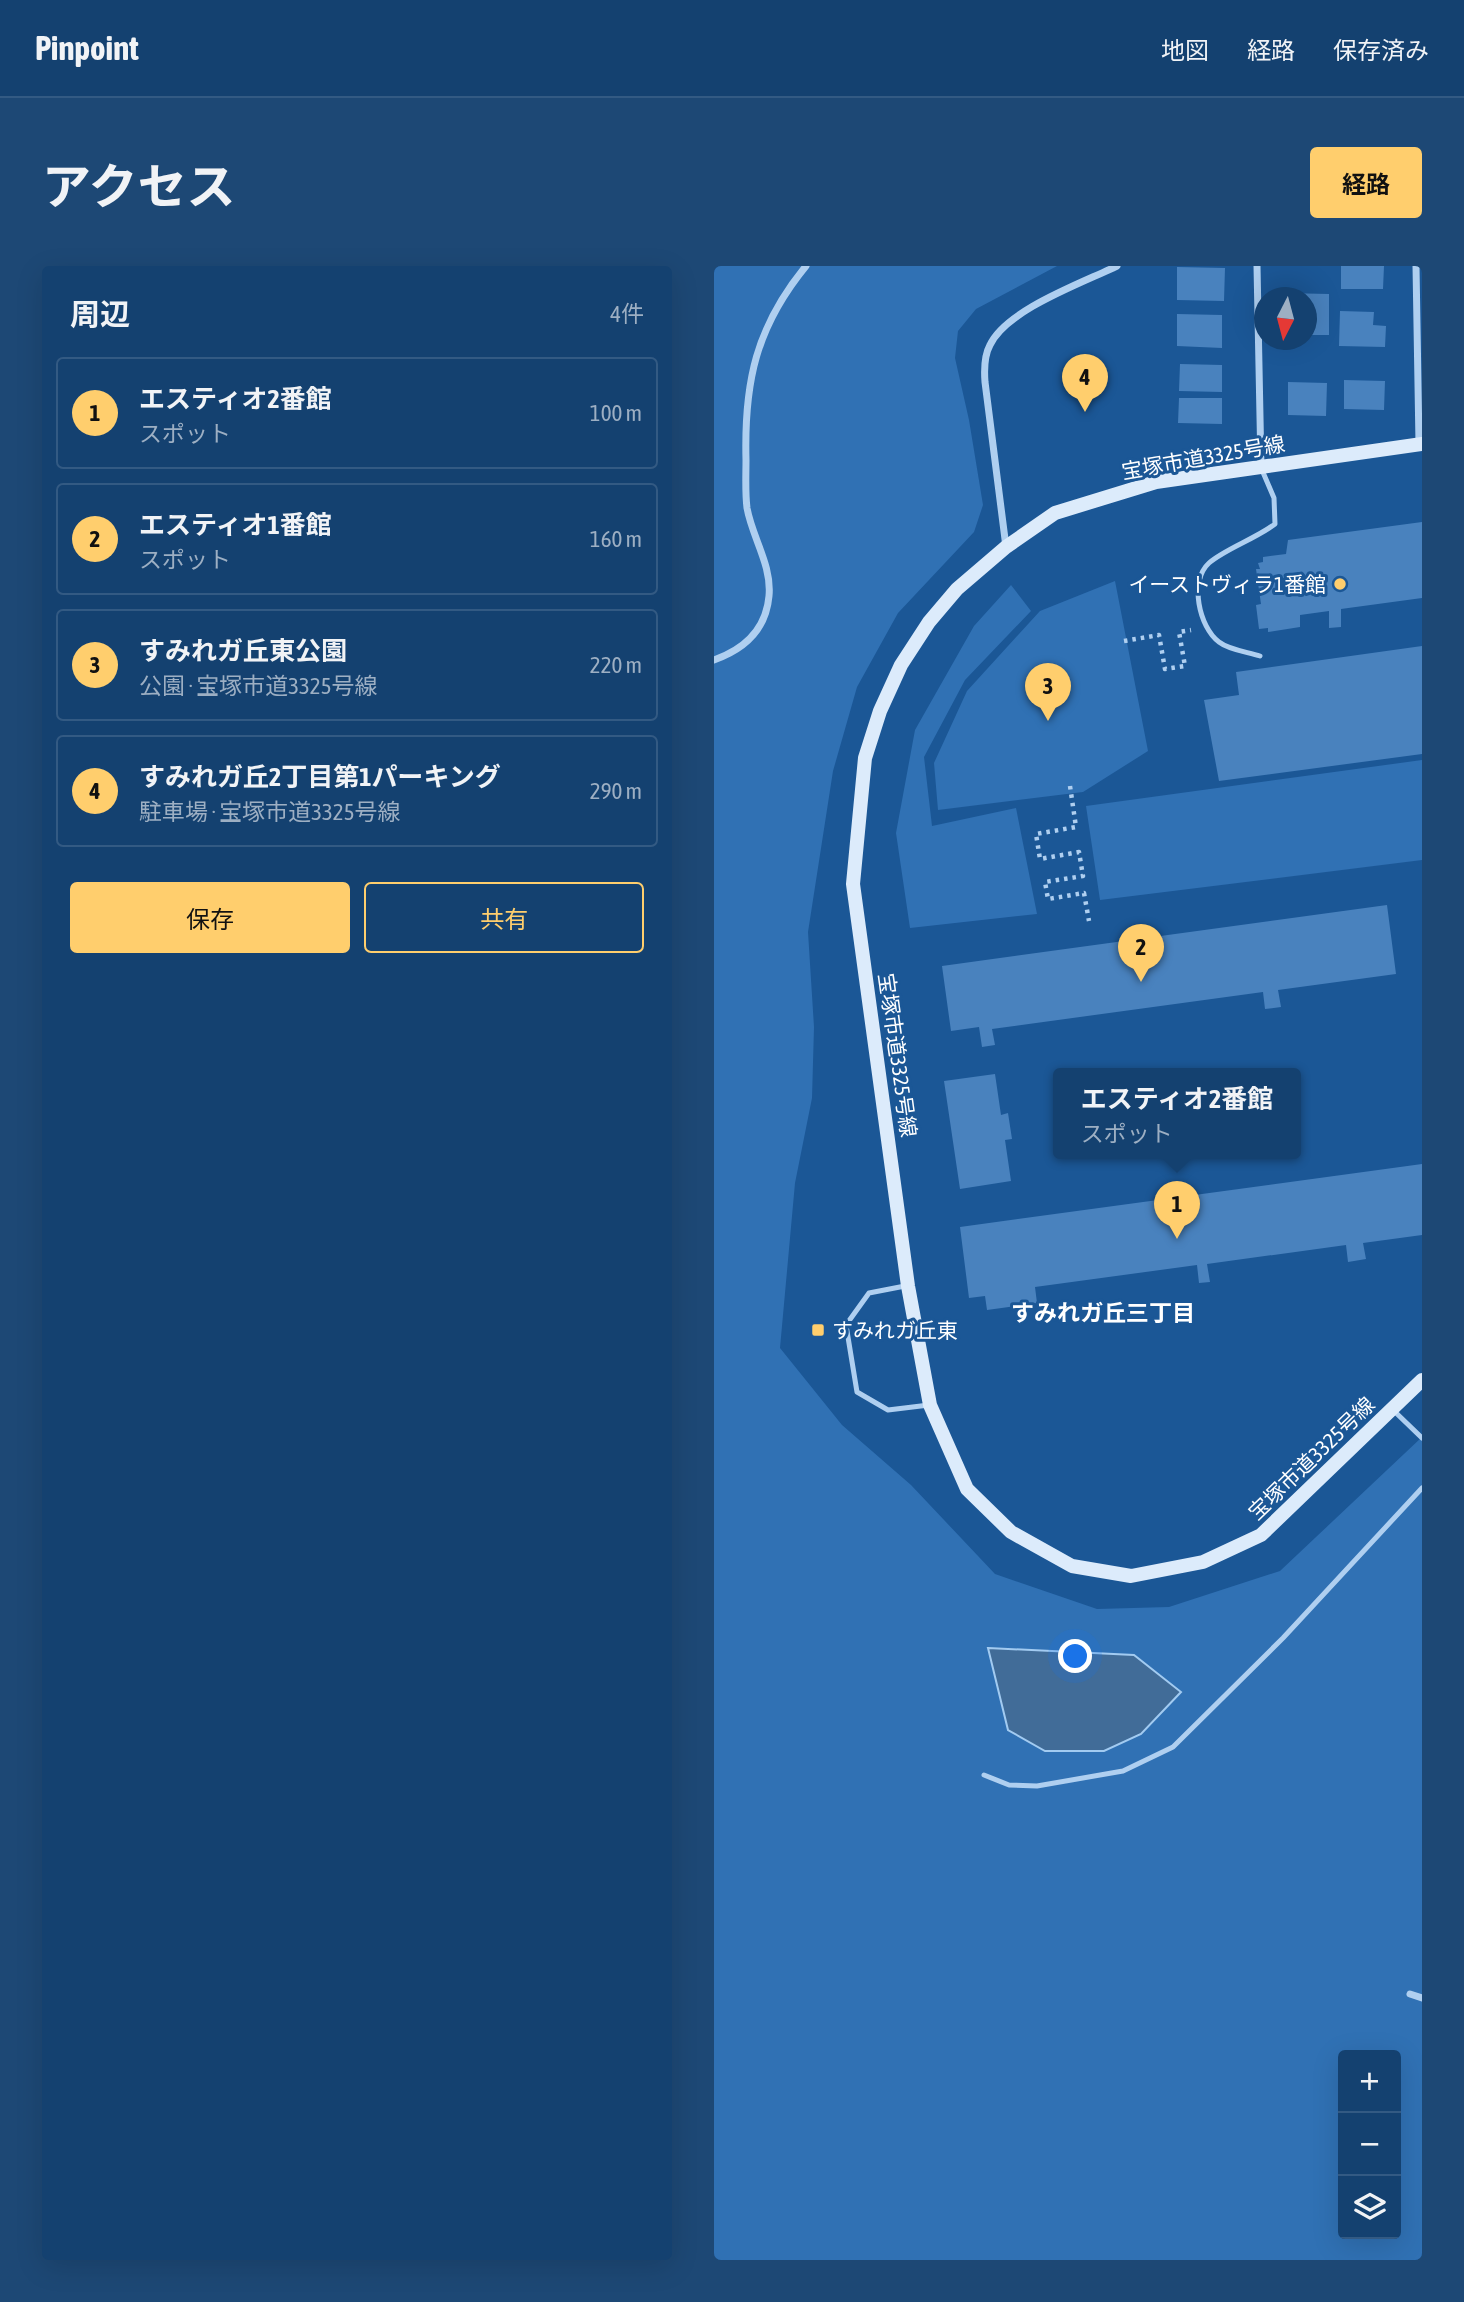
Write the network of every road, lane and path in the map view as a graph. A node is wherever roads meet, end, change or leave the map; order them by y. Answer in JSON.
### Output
{"nodes":[{"id":1,"x":806,"y":266,"type":"edge"},
{"id":2,"x":1117,"y":266,"type":"edge"},
{"id":3,"x":1257,"y":266,"type":"edge"},
{"id":4,"x":1416,"y":266,"type":"edge"},
{"id":5,"x":1420,"y":444,"type":"edge"},
{"id":6,"x":1261,"y":467,"type":"junction"},
{"id":7,"x":1006,"y":547,"type":"junction"},
{"id":8,"x":1179,"y":632,"type":"dead end"},
{"id":9,"x":1124,"y":640,"type":"dead end"},
{"id":10,"x":1260,"y":656,"type":"dead end"},
{"id":11,"x":714,"y":660,"type":"edge"},
{"id":12,"x":1070,"y":786,"type":"dead end"},
{"id":13,"x":1088,"y":922,"type":"dead end"},
{"id":14,"x":908,"y":1286,"type":"junction"},
{"id":15,"x":1422,"y":1380,"type":"edge"},
{"id":16,"x":930,"y":1405,"type":"junction"},
{"id":17,"x":1392,"y":1409,"type":"junction"},
{"id":18,"x":1422,"y":1438,"type":"edge"},
{"id":19,"x":1422,"y":1488,"type":"edge"},
{"id":20,"x":984,"y":1775,"type":"dead end"},
{"id":21,"x":1410,"y":1994,"type":"dead end"},
{"id":22,"x":1422,"y":1998,"type":"edge"}],
"edges":[{"from":1,"to":11,"type":"street"},
{"from":2,"to":7,"type":"street"},
{"from":3,"to":6,"type":"street"},
{"from":4,"to":5,"type":"street"},
{"from":5,"to":6,"type":"street","name":"宝塚市道3325号線"},
{"from":6,"to":7,"type":"street","name":"宝塚市道3325号線"},
{"from":6,"to":10,"type":"lane"},
{"from":7,"to":14,"type":"street","name":"宝塚市道3325号線"},
{"from":8,"to":9,"type":"path"},
{"from":12,"to":13,"type":"path"},
{"from":14,"to":16,"type":"street","name":"宝塚市道3325号線"},
{"from":14,"to":16,"type":"lane"},
{"from":15,"to":17,"type":"street","name":"宝塚市道3325号線"},
{"from":16,"to":17,"type":"street","name":"宝塚市道3325号線"},
{"from":17,"to":18,"type":"lane"},
{"from":19,"to":20,"type":"lane"},
{"from":21,"to":22,"type":"street"}]}
